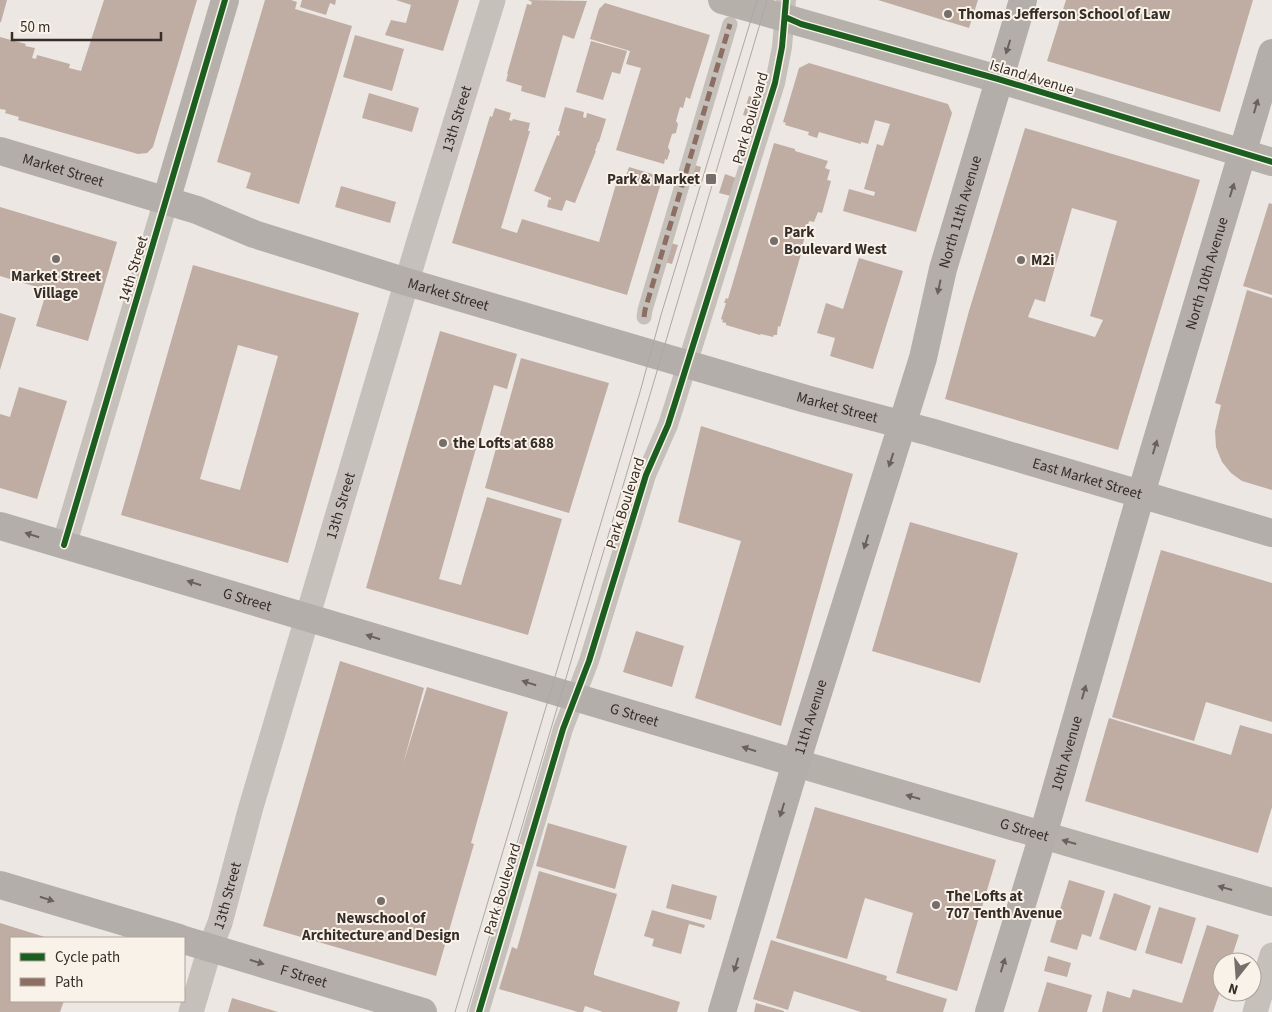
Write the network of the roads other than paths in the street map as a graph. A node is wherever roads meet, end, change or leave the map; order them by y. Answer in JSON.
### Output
{"nodes":[{"id":1,"x":226,"y":0,"type":"edge"},
{"id":2,"x":493,"y":0,"type":"edge"},
{"id":3,"x":1023,"y":0,"type":"edge"},
{"id":4,"x":785,"y":9,"type":"edge"},
{"id":5,"x":726,"y":12,"type":"edge"},
{"id":6,"x":1272,"y":53,"type":"edge"},
{"id":7,"x":998,"y":79,"type":"junction"},
{"id":8,"x":0,"y":151,"type":"edge"},
{"id":9,"x":1243,"y":153,"type":"junction"},
{"id":10,"x":1272,"y":162,"type":"edge"},
{"id":11,"x":166,"y":200,"type":"junction"},
{"id":12,"x":407,"y":282,"type":"junction"},
{"id":13,"x":644,"y":317,"type":"dead end"},
{"id":14,"x":687,"y":365,"type":"junction"},
{"id":15,"x":902,"y":425,"type":"junction"},
{"id":16,"x":1141,"y":494,"type":"junction"},
{"id":17,"x":0,"y":526,"type":"edge"},
{"id":18,"x":1272,"y":533,"type":"edge"},
{"id":19,"x":64,"y":544,"type":"junction"},
{"id":20,"x":307,"y":617,"type":"junction"},
{"id":21,"x":576,"y":697,"type":"junction"},
{"id":22,"x":796,"y":763,"type":"junction"},
{"id":23,"x":1043,"y":835,"type":"junction"},
{"id":24,"x":0,"y":884,"type":"edge"},
{"id":25,"x":1272,"y":902,"type":"edge"},
{"id":26,"x":176,"y":937,"type":"edge"},
{"id":27,"x":185,"y":940,"type":"edge"},
{"id":28,"x":210,"y":948,"type":"junction"},
{"id":29,"x":1272,"y":956,"type":"edge"},
{"id":30,"x":191,"y":1012,"type":"edge"},
{"id":31,"x":424,"y":1012,"type":"edge"},
{"id":32,"x":478,"y":1012,"type":"edge"},
{"id":33,"x":722,"y":1012,"type":"edge"},
{"id":34,"x":989,"y":1012,"type":"edge"},
{"id":35,"x":1255,"y":1012,"type":"edge"}],
"edges":[{"from":1,"to":11,"type":"main road","name":"14th Street"},
{"from":2,"to":12,"type":"street","name":"13th Street"},
{"from":3,"to":7,"type":"main road","name":"North 11th Avenue","one_way":true},
{"from":4,"to":5,"type":"main road","name":"Island Avenue"},
{"from":4,"to":7,"type":"main road","name":"Island Avenue"},
{"from":4,"to":14,"type":"street","name":"Park Boulevard"},
{"from":5,"to":13,"type":"street"},
{"from":9,"to":6,"type":"main road","name":"North 10th Avenue","one_way":true},
{"from":7,"to":9,"type":"main road","name":"Island Avenue"},
{"from":7,"to":15,"type":"main road","name":"North 11th Avenue","one_way":true},
{"from":8,"to":11,"type":"main road","name":"Market Street"},
{"from":9,"to":10,"type":"main road","name":"Island Avenue"},
{"from":16,"to":9,"type":"main road","name":"North 10th Avenue","one_way":true},
{"from":11,"to":12,"type":"main road","name":"Market Street"},
{"from":11,"to":19,"type":"street","name":"14th Street"},
{"from":12,"to":14,"type":"main road","name":"Market Street"},
{"from":12,"to":20,"type":"street","name":"13th Street"},
{"from":14,"to":15,"type":"main road","name":"Market Street"},
{"from":14,"to":21,"type":"street","name":"Park Boulevard"},
{"from":15,"to":16,"type":"main road","name":"East Market Street"},
{"from":15,"to":22,"type":"main road","name":"11th Avenue","one_way":true},
{"from":16,"to":18,"type":"main road","name":"East Market Street"},
{"from":23,"to":16,"type":"main road","name":"10th Avenue","one_way":true},
{"from":19,"to":17,"type":"main road","name":"G Street","one_way":true},
{"from":20,"to":19,"type":"main road","name":"G Street","one_way":true},
{"from":21,"to":20,"type":"main road","name":"G Street","one_way":true},
{"from":20,"to":28,"type":"street","name":"13th Street"},
{"from":22,"to":21,"type":"main road","name":"G Street","one_way":true},
{"from":21,"to":32,"type":"street","name":"Park Boulevard"},
{"from":23,"to":22,"type":"main road","name":"G Street","one_way":true},
{"from":22,"to":33,"type":"main road","name":"11th Avenue","one_way":true},
{"from":25,"to":23,"type":"main road","name":"G Street","one_way":true},
{"from":34,"to":23,"type":"main road","name":"10th Avenue","one_way":true},
{"from":24,"to":26,"type":"main road","one_way":true},
{"from":27,"to":28,"type":"main road","name":"F Street"},
{"from":28,"to":30,"type":"street","name":"13th Street"},
{"from":28,"to":31,"type":"main road","name":"F Street","one_way":true},
{"from":29,"to":35,"type":"street"}]}
